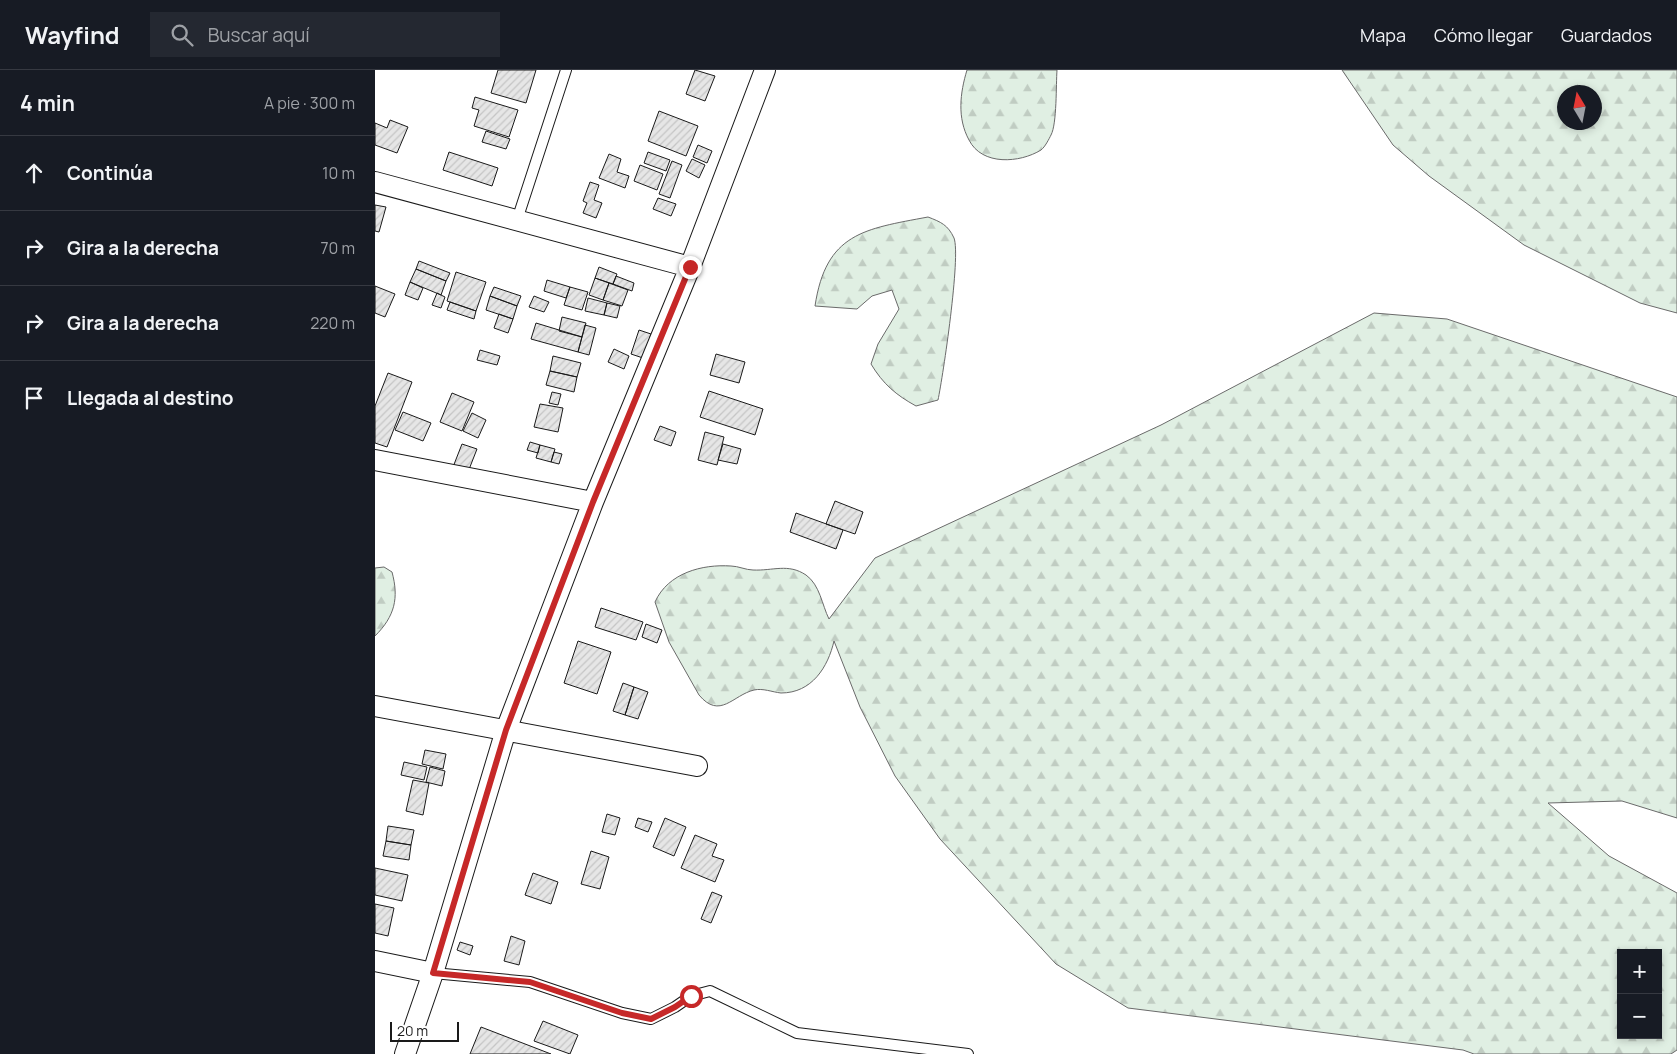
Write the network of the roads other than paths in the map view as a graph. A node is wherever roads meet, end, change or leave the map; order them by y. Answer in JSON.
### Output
{"nodes":[{"id":1,"x":566,"y":70,"type":"edge"},
{"id":2,"x":765,"y":70,"type":"edge"},
{"id":3,"x":375,"y":182,"type":"edge"},
{"id":4,"x":517,"y":220,"type":"junction"},
{"id":5,"x":690,"y":267,"type":"junction"},
{"id":6,"x":375,"y":460,"type":"edge"},
{"id":7,"x":593,"y":502,"type":"junction"},
{"id":8,"x":375,"y":706,"type":"edge"},
{"id":9,"x":506,"y":730,"type":"junction"},
{"id":10,"x":697,"y":766,"type":"dead end"},
{"id":11,"x":375,"y":961,"type":"edge"},
{"id":12,"x":433,"y":973,"type":"junction"},
{"id":13,"x":405,"y":1054,"type":"edge"},
{"id":14,"x":968,"y":1054,"type":"edge"}],
"edges":[{"from":1,"to":4,"type":"lane"},
{"from":2,"to":5,"type":"street"},
{"from":3,"to":4,"type":"street"},
{"from":4,"to":5,"type":"street"},
{"from":5,"to":7,"type":"street"},
{"from":6,"to":7,"type":"street"},
{"from":7,"to":9,"type":"street"},
{"from":8,"to":9,"type":"street"},
{"from":9,"to":10,"type":"street"},
{"from":9,"to":12,"type":"street"},
{"from":11,"to":12,"type":"street"},
{"from":12,"to":13,"type":"street"},
{"from":12,"to":14,"type":"lane"}]}
